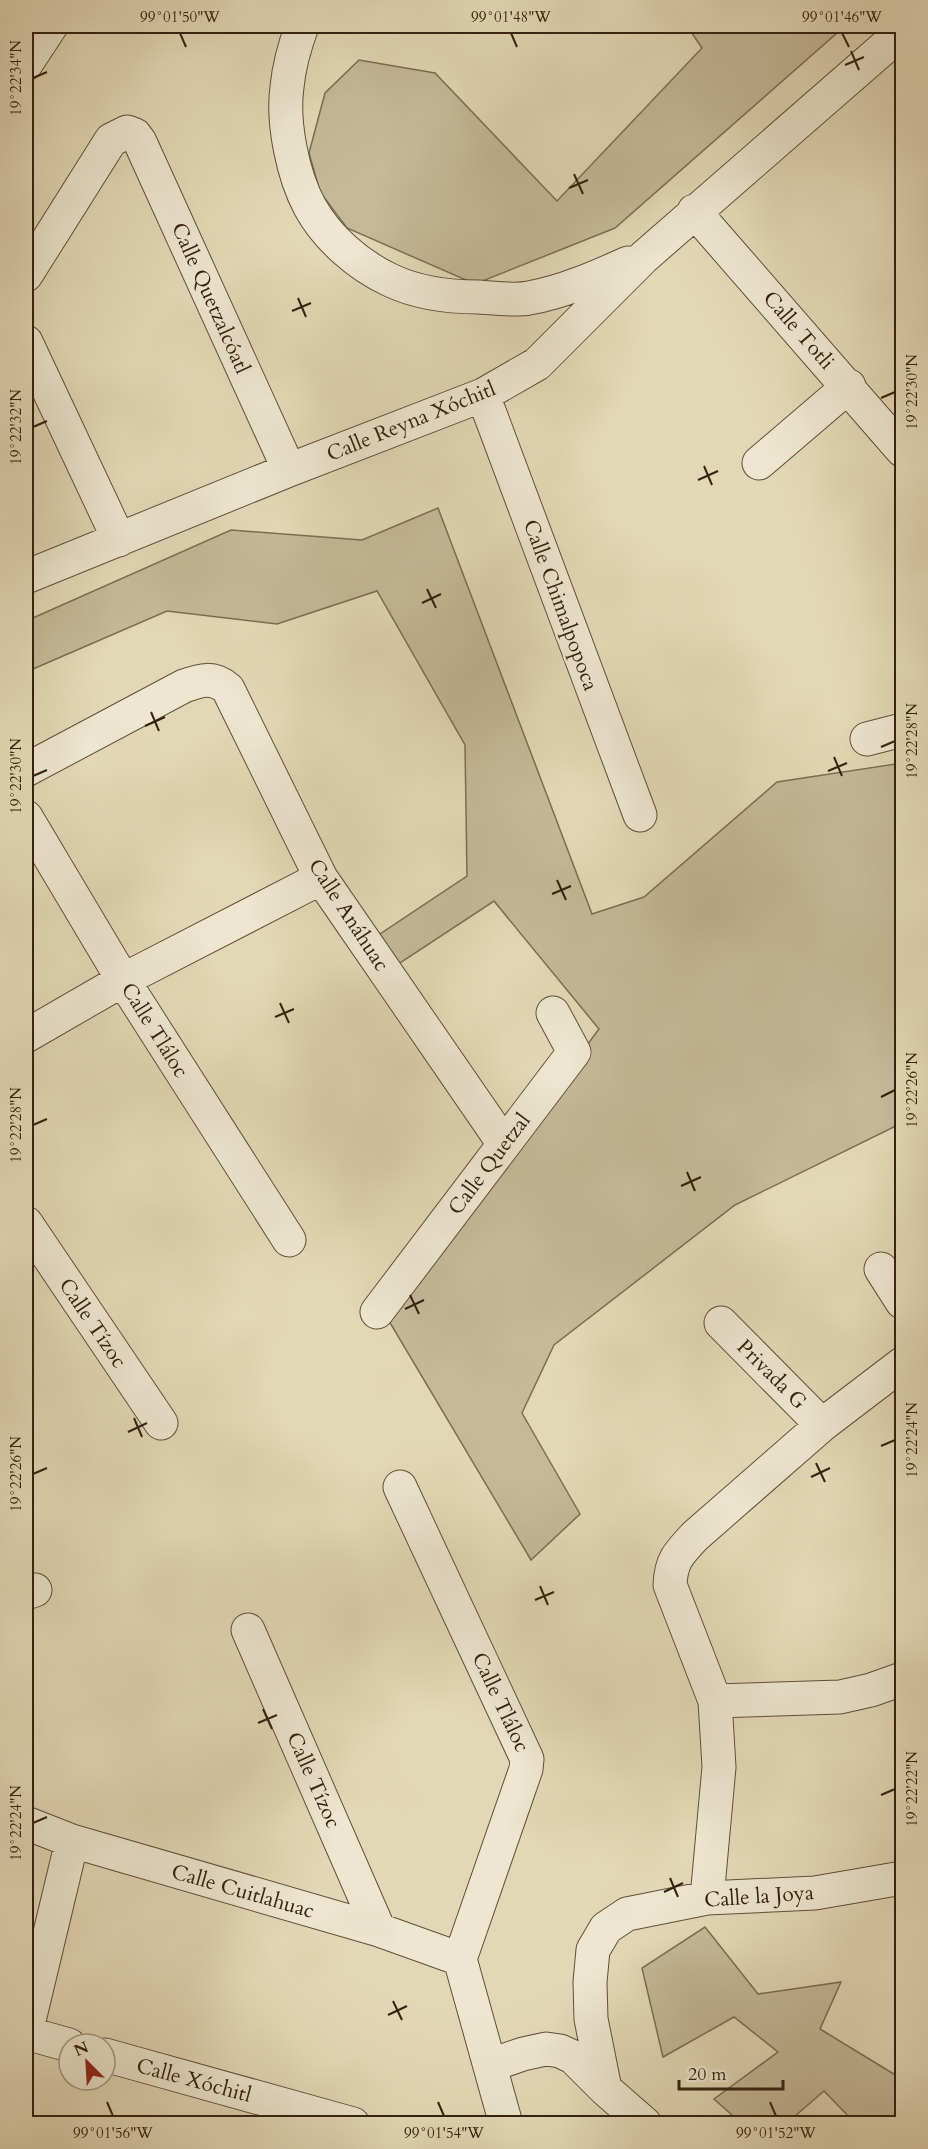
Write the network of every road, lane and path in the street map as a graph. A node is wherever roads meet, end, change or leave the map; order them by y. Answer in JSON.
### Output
{"nodes":[{"id":1,"x":51,"y":26,"type":"edge"},
{"id":2,"x":302,"y":26,"type":"edge"},
{"id":3,"x":903,"y":32,"type":"edge"},
{"id":4,"x":28,"y":56,"type":"edge"},
{"id":5,"x":694,"y":211,"type":"junction"},
{"id":6,"x":644,"y":257,"type":"junction"},
{"id":7,"x":26,"y":275,"type":"edge"},
{"id":8,"x":26,"y":342,"type":"edge"},
{"id":9,"x":849,"y":386,"type":"junction"},
{"id":10,"x":483,"y":395,"type":"junction"},
{"id":11,"x":903,"y":450,"type":"edge"},
{"id":12,"x":759,"y":463,"type":"dead end"},
{"id":13,"x":289,"y":470,"type":"junction"},
{"id":14,"x":119,"y":540,"type":"junction"},
{"id":15,"x":26,"y":577,"type":"edge"},
{"id":16,"x":903,"y":730,"type":"edge"},
{"id":17,"x":867,"y":740,"type":"dead end"},
{"id":18,"x":26,"y":770,"type":"edge"},
{"id":19,"x":640,"y":815,"type":"dead end"},
{"id":20,"x":26,"y":817,"type":"edge"},
{"id":21,"x":321,"y":878,"type":"junction"},
{"id":22,"x":123,"y":980,"type":"junction"},
{"id":23,"x":553,"y":1013,"type":"dead end"},
{"id":24,"x":26,"y":1036,"type":"edge"},
{"id":25,"x":504,"y":1144,"type":"junction"},
{"id":26,"x":26,"y":1223,"type":"edge"},
{"id":27,"x":289,"y":1240,"type":"dead end"},
{"id":28,"x":881,"y":1269,"type":"dead end"},
{"id":29,"x":903,"y":1302,"type":"edge"},
{"id":30,"x":377,"y":1312,"type":"dead end"},
{"id":31,"x":721,"y":1323,"type":"dead end"},
{"id":32,"x":903,"y":1364,"type":"edge"},
{"id":33,"x":161,"y":1423,"type":"dead end"},
{"id":34,"x":822,"y":1425,"type":"junction"},
{"id":35,"x":400,"y":1487,"type":"dead end"},
{"id":36,"x":248,"y":1630,"type":"dead end"},
{"id":37,"x":903,"y":1679,"type":"edge"},
{"id":38,"x":715,"y":1701,"type":"junction"},
{"id":39,"x":26,"y":1823,"type":"edge"},
{"id":40,"x":72,"y":1841,"type":"junction"},
{"id":41,"x":903,"y":1878,"type":"edge"},
{"id":42,"x":707,"y":1898,"type":"junction"},
{"id":43,"x":379,"y":1930,"type":"junction"},
{"id":44,"x":460,"y":1959,"type":"junction"},
{"id":45,"x":26,"y":2033,"type":"edge"},
{"id":46,"x":57,"y":2042,"type":"edge"},
{"id":47,"x":117,"y":2058,"type":"edge"},
{"id":48,"x":491,"y":2065,"type":"junction"},
{"id":49,"x":604,"y":2089,"type":"junction"},
{"id":50,"x":353,"y":2124,"type":"edge"},
{"id":51,"x":506,"y":2124,"type":"edge"},
{"id":52,"x":645,"y":2124,"type":"edge"}],
"edges":[{"from":1,"to":4,"type":"street"},
{"from":2,"to":6,"type":"street"},
{"from":3,"to":5,"type":"street","name":"Calle Reyna Xóchitl"},
{"from":5,"to":6,"type":"street","name":"Calle Reyna Xóchitl"},
{"from":5,"to":9,"type":"street","name":"Calle Totli"},
{"from":6,"to":10,"type":"street","name":"Calle Reyna Xóchitl"},
{"from":7,"to":13,"type":"street","name":"Calle Quetzalcóatl"},
{"from":8,"to":14,"type":"street"},
{"from":9,"to":11,"type":"street","name":"Calle Totli"},
{"from":9,"to":12,"type":"street"},
{"from":10,"to":13,"type":"street","name":"Calle Reyna Xóchitl"},
{"from":10,"to":19,"type":"street","name":"Calle Chimalpopoca"},
{"from":13,"to":14,"type":"street","name":"Calle Reyna Xóchitl"},
{"from":14,"to":15,"type":"street","name":"Calle Reyna Xóchitl"},
{"from":16,"to":17,"type":"street"},
{"from":18,"to":21,"type":"street","name":"Calle Anáhuac"},
{"from":20,"to":22,"type":"street","name":"Calle Tláloc"},
{"from":21,"to":22,"type":"street"},
{"from":21,"to":25,"type":"street","name":"Calle Anáhuac"},
{"from":22,"to":24,"type":"street"},
{"from":22,"to":27,"type":"street","name":"Calle Tláloc"},
{"from":23,"to":25,"type":"street","name":"Calle Quetzal"},
{"from":25,"to":30,"type":"street","name":"Calle Quetzal"},
{"from":26,"to":33,"type":"street","name":"Calle Tízoc"},
{"from":28,"to":29,"type":"street"},
{"from":31,"to":34,"type":"street","name":"Privada G"},
{"from":32,"to":34,"type":"street"},
{"from":34,"to":38,"type":"street"},
{"from":35,"to":44,"type":"street","name":"Calle Tláloc"},
{"from":36,"to":43,"type":"street","name":"Calle Tízoc"},
{"from":37,"to":38,"type":"street"},
{"from":38,"to":42,"type":"street"},
{"from":39,"to":40,"type":"street","name":"Calle Cuitlahuac"},
{"from":40,"to":43,"type":"street","name":"Calle Cuitlahuac"},
{"from":40,"to":45,"type":"street"},
{"from":41,"to":42,"type":"street","name":"Calle la Joya"},
{"from":42,"to":49,"type":"street","name":"Calle la Joya"},
{"from":43,"to":44,"type":"street","name":"Calle Cuitlahuac"},
{"from":44,"to":48,"type":"street"},
{"from":45,"to":46,"type":"street"},
{"from":47,"to":50,"type":"street","name":"Calle Xóchitl"},
{"from":48,"to":49,"type":"street"},
{"from":48,"to":51,"type":"street"},
{"from":49,"to":52,"type":"street"}]}
